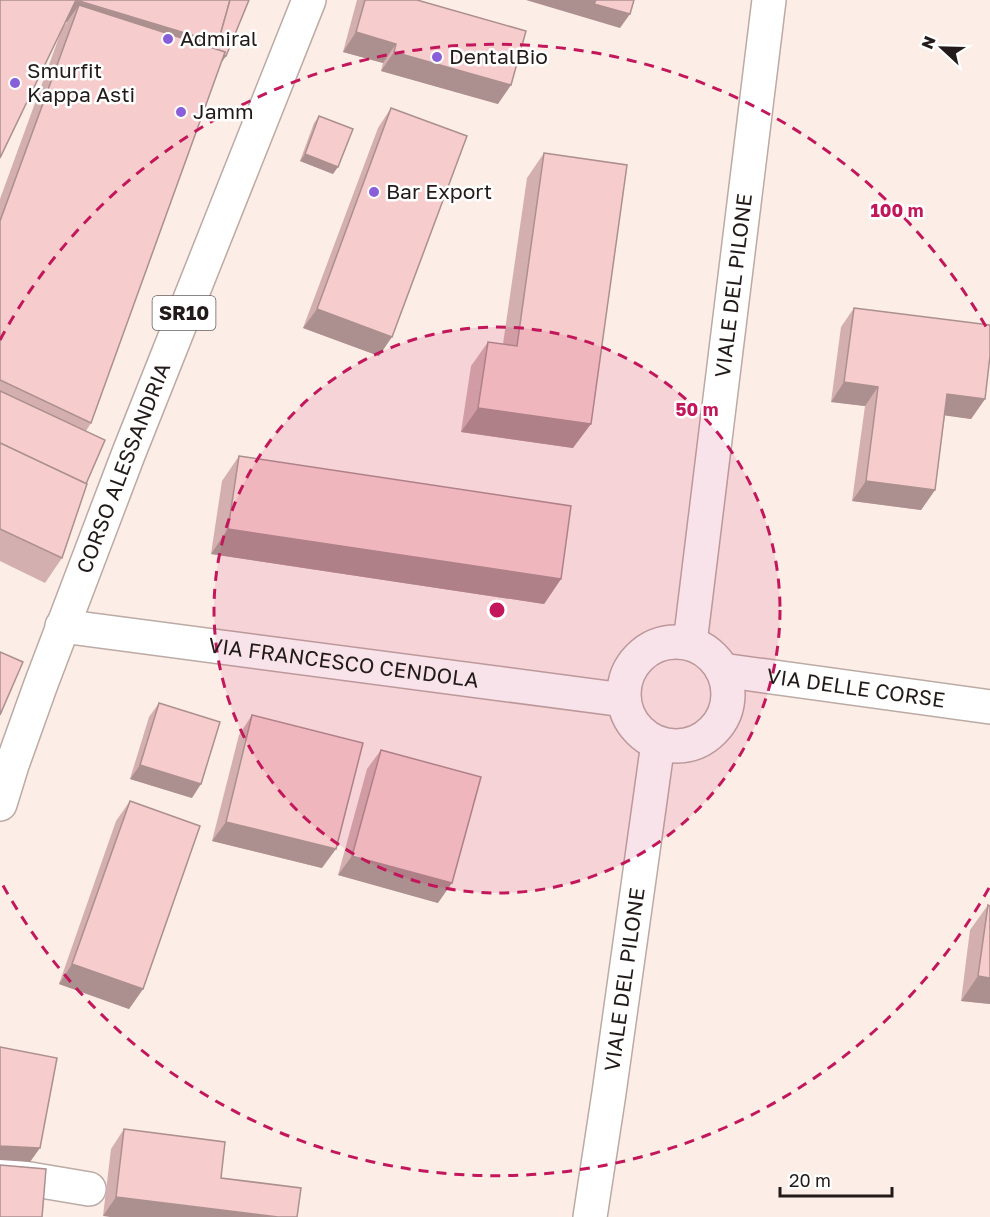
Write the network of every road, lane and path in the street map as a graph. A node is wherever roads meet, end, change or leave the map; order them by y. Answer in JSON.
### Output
{"nodes":[{"id":1,"x":309,"y":0,"type":"edge"},
{"id":2,"x":769,"y":0,"type":"edge"},
{"id":3,"x":62,"y":626,"type":"junction"},
{"id":4,"x":690,"y":643,"type":"junction"},
{"id":5,"x":722,"y":670,"type":"junction"},
{"id":6,"x":624,"y":700,"type":"junction"},
{"id":7,"x":990,"y":707,"type":"edge"},
{"id":8,"x":658,"y":743,"type":"junction"},
{"id":9,"x":2,"y":793,"type":"edge"},
{"id":10,"x":0,"y":1174,"type":"edge"},
{"id":11,"x":89,"y":1189,"type":"dead end"},
{"id":12,"x":590,"y":1217,"type":"edge"}],
"edges":[{"from":1,"to":3,"type":"street","name":"CORSO ALESSANDRIA","number":"SR10"},
{"from":2,"to":4,"type":"street","name":"VIALE DEL PILONE"},
{"from":3,"to":6,"type":"street","name":"VIA FRANCESCO CENDOLA"},
{"from":3,"to":9,"type":"street","name":"CORSO ALESSANDRIA","number":"SR10"},
{"from":4,"to":5,"type":"street"},
{"from":4,"to":6,"type":"street"},
{"from":5,"to":7,"type":"street","name":"VIA DELLE CORSE"},
{"from":5,"to":8,"type":"street"},
{"from":6,"to":8,"type":"street"},
{"from":8,"to":12,"type":"street","name":"VIALE DEL PILONE"},
{"from":10,"to":11,"type":"street"}]}
